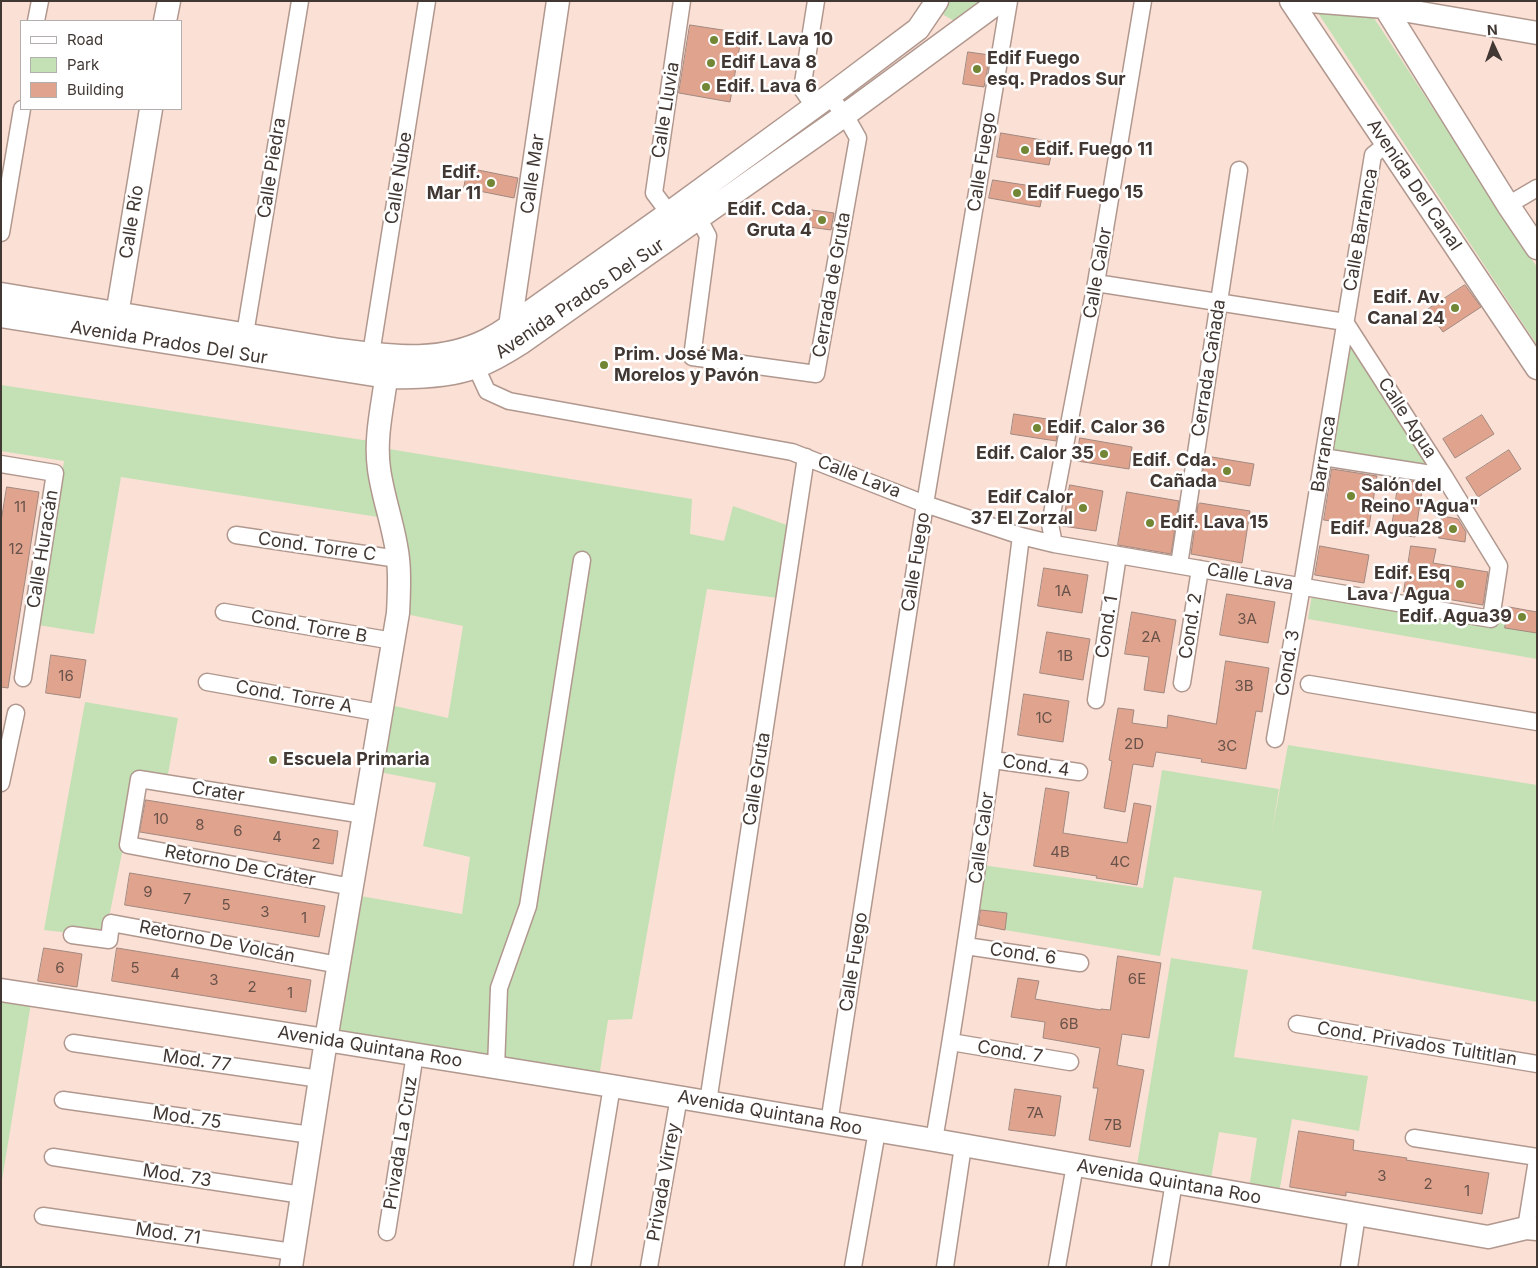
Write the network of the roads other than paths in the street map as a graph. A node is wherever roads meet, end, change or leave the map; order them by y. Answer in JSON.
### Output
{"nodes":[{"id":1,"x":40,"y":1,"type":"edge"},
{"id":2,"x":168,"y":1,"type":"edge"},
{"id":3,"x":300,"y":1,"type":"edge"},
{"id":4,"x":427,"y":1,"type":"edge"},
{"id":5,"x":558,"y":1,"type":"edge"},
{"id":6,"x":682,"y":1,"type":"edge"},
{"id":7,"x":816,"y":1,"type":"edge"},
{"id":8,"x":937,"y":1,"type":"edge"},
{"id":9,"x":1000,"y":1,"type":"edge"},
{"id":10,"x":1009,"y":1,"type":"edge"},
{"id":11,"x":1143,"y":1,"type":"edge"},
{"id":12,"x":1292,"y":1,"type":"edge"},
{"id":13,"x":1310,"y":1,"type":"edge"},
{"id":14,"x":1383,"y":4,"type":"edge"},
{"id":15,"x":36,"y":20,"type":"edge"},
{"id":16,"x":165,"y":20,"type":"edge"},
{"id":17,"x":918,"y":29,"type":"junction"},
{"id":18,"x":1537,"y":32,"type":"edge"},
{"id":19,"x":935,"y":49,"type":"junction"},
{"id":20,"x":822,"y":101,"type":"junction"},
{"id":21,"x":22,"y":110,"type":"edge"},
{"id":22,"x":151,"y":110,"type":"edge"},
{"id":23,"x":845,"y":115,"type":"junction"},
{"id":24,"x":1387,"y":144,"type":"junction"},
{"id":25,"x":1239,"y":170,"type":"dead end"},
{"id":26,"x":1537,"y":188,"type":"edge"},
{"id":27,"x":1508,"y":206,"type":"junction"},
{"id":28,"x":693,"y":209,"type":"junction"},
{"id":29,"x":669,"y":213,"type":"junction"},
{"id":30,"x":1,"y":233,"type":"edge"},
{"id":31,"x":1537,"y":248,"type":"edge"},
{"id":32,"x":1096,"y":283,"type":"junction"},
{"id":33,"x":1,"y":294,"type":"edge"},
{"id":34,"x":1219,"y":302,"type":"junction"},
{"id":35,"x":1,"y":316,"type":"edge"},
{"id":36,"x":1345,"y":322,"type":"junction"},
{"id":37,"x":115,"y":324,"type":"junction"},
{"id":38,"x":245,"y":334,"type":"junction"},
{"id":39,"x":516,"y":335,"type":"junction"},
{"id":40,"x":382,"y":362,"type":"junction"},
{"id":41,"x":476,"y":367,"type":"junction"},
{"id":42,"x":1537,"y":368,"type":"edge"},
{"id":43,"x":806,"y":457,"type":"junction"},
{"id":44,"x":1323,"y":457,"type":"junction"},
{"id":45,"x":1,"y":464,"type":"edge"},
{"id":46,"x":1444,"y":476,"type":"junction"},
{"id":47,"x":926,"y":504,"type":"junction"},
{"id":48,"x":236,"y":535,"type":"dead end"},
{"id":49,"x":1022,"y":536,"type":"junction"},
{"id":50,"x":1054,"y":544,"type":"junction"},
{"id":51,"x":1118,"y":555,"type":"junction"},
{"id":52,"x":398,"y":559,"type":"junction"},
{"id":53,"x":582,"y":560,"type":"dead end"},
{"id":54,"x":1179,"y":565,"type":"junction"},
{"id":55,"x":1200,"y":569,"type":"junction"},
{"id":56,"x":1302,"y":586,"type":"junction"},
{"id":57,"x":224,"y":612,"type":"dead end"},
{"id":58,"x":1490,"y":619,"type":"joint"},
{"id":59,"x":393,"y":641,"type":"junction"},
{"id":60,"x":23,"y":678,"type":"dead end"},
{"id":61,"x":207,"y":682,"type":"dead end"},
{"id":62,"x":1182,"y":683,"type":"dead end"},
{"id":63,"x":1309,"y":684,"type":"dead end"},
{"id":64,"x":1096,"y":700,"type":"dead end"},
{"id":65,"x":16,"y":712,"type":"dead end"},
{"id":66,"x":381,"y":713,"type":"junction"},
{"id":67,"x":1537,"y":722,"type":"edge"},
{"id":68,"x":1275,"y":739,"type":"dead end"},
{"id":69,"x":993,"y":760,"type":"junction"},
{"id":70,"x":1078,"y":772,"type":"dead end"},
{"id":71,"x":1,"y":783,"type":"edge"},
{"id":72,"x":364,"y":814,"type":"junction"},
{"id":73,"x":128,"y":844,"type":"joint"},
{"id":74,"x":352,"y":887,"type":"junction"},
{"id":75,"x":72,"y":935,"type":"dead end"},
{"id":76,"x":966,"y":946,"type":"junction"},
{"id":77,"x":1080,"y":963,"type":"dead end"},
{"id":78,"x":339,"y":965,"type":"junction"},
{"id":79,"x":1,"y":990,"type":"edge"},
{"id":80,"x":1297,"y":1024,"type":"dead end"},
{"id":81,"x":326,"y":1040,"type":"junction"},
{"id":82,"x":73,"y":1042,"type":"dead end"},
{"id":83,"x":951,"y":1042,"type":"junction"},
{"id":84,"x":415,"y":1054,"type":"junction"},
{"id":85,"x":1070,"y":1062,"type":"dead end"},
{"id":86,"x":1537,"y":1064,"type":"edge"},
{"id":87,"x":496,"y":1068,"type":"junction"},
{"id":88,"x":320,"y":1078,"type":"junction"},
{"id":89,"x":612,"y":1086,"type":"junction"},
{"id":90,"x":679,"y":1098,"type":"junction"},
{"id":91,"x":63,"y":1100,"type":"dead end"},
{"id":92,"x":708,"y":1102,"type":"junction"},
{"id":93,"x":829,"y":1123,"type":"junction"},
{"id":94,"x":877,"y":1131,"type":"junction"},
{"id":95,"x":311,"y":1135,"type":"junction"},
{"id":96,"x":1414,"y":1138,"type":"dead end"},
{"id":97,"x":934,"y":1140,"type":"junction"},
{"id":98,"x":963,"y":1146,"type":"junction"},
{"id":99,"x":52,"y":1157,"type":"dead end"},
{"id":100,"x":1537,"y":1158,"type":"edge"},
{"id":101,"x":1074,"y":1165,"type":"junction"},
{"id":102,"x":1174,"y":1182,"type":"junction"},
{"id":103,"x":302,"y":1195,"type":"junction"},
{"id":104,"x":1356,"y":1215,"type":"junction"},
{"id":105,"x":43,"y":1216,"type":"dead end"},
{"id":106,"x":1532,"y":1229,"type":"edge"},
{"id":107,"x":387,"y":1232,"type":"dead end"},
{"id":108,"x":292,"y":1259,"type":"edge"},
{"id":109,"x":582,"y":1267,"type":"edge"},
{"id":110,"x":649,"y":1267,"type":"edge"},
{"id":111,"x":853,"y":1267,"type":"edge"},
{"id":112,"x":945,"y":1267,"type":"edge"},
{"id":113,"x":1057,"y":1267,"type":"edge"},
{"id":114,"x":1160,"y":1267,"type":"edge"},
{"id":115,"x":1349,"y":1267,"type":"edge"}],
"edges":[{"from":1,"to":15,"type":"street"},
{"from":2,"to":16,"type":"main road"},
{"from":3,"to":38,"type":"street","name":"Calle Piedra"},
{"from":4,"to":40,"type":"street","name":"Calle Nube"},
{"from":5,"to":39,"type":"main road","name":"Calle Mar"},
{"from":6,"to":29,"type":"street","name":"Calle Lluvia"},
{"from":7,"to":20,"type":"street","name":"Cerrada de Gruta"},
{"from":8,"to":17,"type":"main road","name":"Avenida Prados Del Sur"},
{"from":9,"to":19,"type":"main road","name":"Avenida Prados Del Sur"},
{"from":10,"to":47,"type":"street","name":"Calle Fuego"},
{"from":11,"to":32,"type":"street","name":"Calle Calor"},
{"from":12,"to":24,"type":"main road","name":"Avenida Del Canal"},
{"from":13,"to":14,"type":"main road"},
{"from":14,"to":18,"type":"main road"},
{"from":14,"to":27,"type":"main road"},
{"from":17,"to":19,"type":"main road"},
{"from":17,"to":20,"type":"main road","name":"Avenida Prados Del Sur"},
{"from":19,"to":23,"type":"main road","name":"Avenida Prados Del Sur"},
{"from":20,"to":23,"type":"street","name":"Cerrada de Gruta"},
{"from":20,"to":28,"type":"main road","name":"Avenida Prados Del Sur"},
{"from":21,"to":30,"type":"street"},
{"from":22,"to":37,"type":"main road","name":"Calle Río"},
{"from":23,"to":28,"type":"main road","name":"Avenida Prados Del Sur"},
{"from":23,"to":28,"type":"street","name":"Cerrada de Gruta"},
{"from":24,"to":36,"type":"street","name":"Calle Barranca"},
{"from":24,"to":42,"type":"main road","name":"Avenida Del Canal"},
{"from":25,"to":34,"type":"street","name":"Cerrada Cañada"},
{"from":26,"to":27,"type":"street"},
{"from":27,"to":31,"type":"main road"},
{"from":28,"to":29,"type":"main road","name":"Avenida Prados Del Sur"},
{"from":28,"to":39,"type":"main road","name":"Avenida Prados Del Sur"},
{"from":29,"to":39,"type":"main road","name":"Avenida Prados Del Sur"},
{"from":32,"to":34,"type":"street"},
{"from":32,"to":50,"type":"street","name":"Calle Calor"},
{"from":33,"to":37,"type":"main road","name":"Avenida Prados Del Sur"},
{"from":34,"to":36,"type":"street"},
{"from":34,"to":54,"type":"street","name":"Cerrada Cañada"},
{"from":35,"to":37,"type":"main road","name":"Avenida Prados Del Sur"},
{"from":36,"to":44,"type":"street","name":"Barranca"},
{"from":36,"to":46,"type":"street","name":"Calle Agua"},
{"from":37,"to":38,"type":"main road","name":"Avenida Prados Del Sur"},
{"from":37,"to":40,"type":"main road","name":"Avenida Prados Del Sur"},
{"from":38,"to":40,"type":"main road","name":"Avenida Prados Del Sur"},
{"from":39,"to":40,"type":"main road","name":"Avenida Prados Del Sur"},
{"from":39,"to":41,"type":"main road","name":"Avenida Prados Del Sur"},
{"from":40,"to":41,"type":"main road","name":"Avenida Prados Del Sur"},
{"from":40,"to":52,"type":"main road"},
{"from":41,"to":43,"type":"street","name":"Calle Lava"},
{"from":43,"to":47,"type":"street","name":"Calle Lava"},
{"from":43,"to":92,"type":"street","name":"Calle Gruta"},
{"from":44,"to":46,"type":"street"},
{"from":44,"to":56,"type":"street","name":"Barranca"},
{"from":45,"to":60,"type":"street","name":"Calle Huracán"},
{"from":46,"to":58,"type":"street","name":"Calle Agua"},
{"from":47,"to":49,"type":"street","name":"Calle Lava"},
{"from":47,"to":93,"type":"street","name":"Calle Fuego"},
{"from":48,"to":52,"type":"street","name":"Cond. Torre C"},
{"from":49,"to":50,"type":"street","name":"Calle Lava"},
{"from":49,"to":69,"type":"street","name":"Calle Calor"},
{"from":50,"to":51,"type":"street","name":"Calle Lava"},
{"from":51,"to":54,"type":"street","name":"Calle Lava"},
{"from":51,"to":64,"type":"street","name":"Cond. 1"},
{"from":52,"to":59,"type":"main road"},
{"from":53,"to":87,"type":"street"},
{"from":54,"to":55,"type":"street","name":"Calle Lava"},
{"from":55,"to":56,"type":"street","name":"Calle Lava"},
{"from":55,"to":62,"type":"street","name":"Cond. 2"},
{"from":56,"to":58,"type":"street","name":"Calle Lava"},
{"from":56,"to":68,"type":"street","name":"Cond. 3"},
{"from":57,"to":59,"type":"street","name":"Cond. Torre B"},
{"from":59,"to":66,"type":"main road"},
{"from":61,"to":66,"type":"street","name":"Cond. Torre A"},
{"from":63,"to":67,"type":"street"},
{"from":65,"to":71,"type":"street"},
{"from":66,"to":72,"type":"main road"},
{"from":69,"to":70,"type":"street","name":"Cond. 4"},
{"from":69,"to":76,"type":"street","name":"Calle Calor"},
{"from":72,"to":73,"type":"street","name":"Crater"},
{"from":72,"to":74,"type":"main road"},
{"from":73,"to":74,"type":"street","name":"Retorno De Cráter"},
{"from":74,"to":78,"type":"main road"},
{"from":75,"to":78,"type":"street","name":"Retorno De Volcán"},
{"from":76,"to":77,"type":"street","name":"Cond. 6"},
{"from":76,"to":83,"type":"street","name":"Calle Calor"},
{"from":78,"to":81,"type":"main road"},
{"from":79,"to":81,"type":"main road","name":"Avenida Quintana Roo"},
{"from":80,"to":86,"type":"street","name":"Cond. Privados Tultitlan"},
{"from":81,"to":84,"type":"main road","name":"Avenida Quintana Roo"},
{"from":81,"to":88,"type":"main road"},
{"from":82,"to":88,"type":"street","name":"Mod. 77"},
{"from":83,"to":85,"type":"street","name":"Cond. 7"},
{"from":83,"to":97,"type":"street","name":"Calle Calor"},
{"from":84,"to":87,"type":"main road","name":"Avenida Quintana Roo"},
{"from":84,"to":107,"type":"street","name":"Privada La Cruz"},
{"from":87,"to":89,"type":"main road","name":"Avenida Quintana Roo"},
{"from":88,"to":95,"type":"main road"},
{"from":89,"to":90,"type":"main road","name":"Avenida Quintana Roo"},
{"from":89,"to":109,"type":"street"},
{"from":90,"to":92,"type":"main road","name":"Avenida Quintana Roo"},
{"from":90,"to":110,"type":"street","name":"Privada Virrey"},
{"from":91,"to":95,"type":"street","name":"Mod. 75"},
{"from":92,"to":93,"type":"main road","name":"Avenida Quintana Roo"},
{"from":93,"to":94,"type":"main road","name":"Avenida Quintana Roo"},
{"from":94,"to":97,"type":"main road","name":"Avenida Quintana Roo"},
{"from":94,"to":111,"type":"street"},
{"from":95,"to":103,"type":"main road"},
{"from":96,"to":100,"type":"street"},
{"from":97,"to":98,"type":"main road","name":"Avenida Quintana Roo"},
{"from":98,"to":101,"type":"main road","name":"Avenida Quintana Roo"},
{"from":98,"to":112,"type":"street"},
{"from":99,"to":103,"type":"street","name":"Mod. 73"},
{"from":100,"to":106,"type":"street"},
{"from":101,"to":102,"type":"main road","name":"Avenida Quintana Roo"},
{"from":101,"to":113,"type":"street"},
{"from":102,"to":104,"type":"main road","name":"Avenida Quintana Roo"},
{"from":102,"to":114,"type":"street"},
{"from":103,"to":108,"type":"main road"},
{"from":104,"to":106,"type":"main road","name":"Avenida Quintana Roo"},
{"from":104,"to":115,"type":"street"},
{"from":105,"to":108,"type":"street","name":"Mod. 71"}]}
